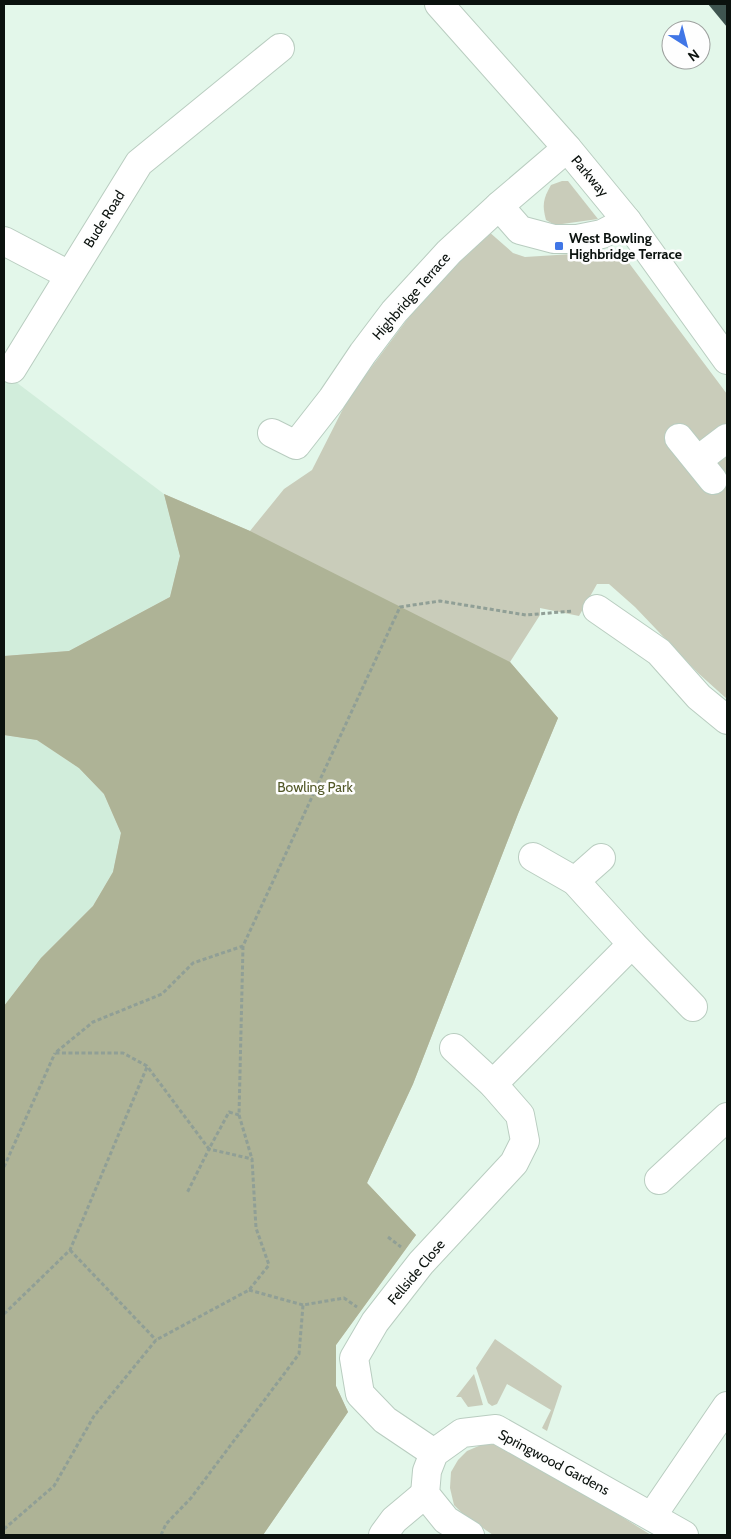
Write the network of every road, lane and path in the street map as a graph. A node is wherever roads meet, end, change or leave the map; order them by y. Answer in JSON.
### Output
{"nodes":[{"id":1,"x":439,"y":4,"type":"edge"},
{"id":2,"x":280,"y":48,"type":"dead end"},
{"id":3,"x":567,"y":148,"type":"junction"},
{"id":4,"x":499,"y":206,"type":"junction"},
{"id":5,"x":627,"y":221,"type":"junction"},
{"id":6,"x":4,"y":241,"type":"edge"},
{"id":7,"x":69,"y":275,"type":"junction"},
{"id":8,"x":727,"y":360,"type":"edge"},
{"id":9,"x":12,"y":369,"type":"dead end"},
{"id":10,"x":272,"y":433,"type":"dead end"},
{"id":11,"x":679,"y":438,"type":"dead end"},
{"id":12,"x":727,"y":438,"type":"edge"},
{"id":13,"x":597,"y":609,"type":"joint"},
{"id":14,"x":727,"y":720,"type":"edge"},
{"id":15,"x":533,"y":857,"type":"dead end"},
{"id":16,"x":601,"y":858,"type":"dead end"},
{"id":17,"x":574,"y":881,"type":"junction"},
{"id":18,"x":632,"y":944,"type":"junction"},
{"id":19,"x":243,"y":946,"type":"junction"},
{"id":20,"x":692,"y":1007,"type":"dead end"},
{"id":21,"x":55,"y":1053,"type":"junction"},
{"id":22,"x":453,"y":1056,"type":"dead end"},
{"id":23,"x":147,"y":1066,"type":"junction"},
{"id":24,"x":493,"y":1084,"type":"junction"},
{"id":25,"x":239,"y":1115,"type":"junction"},
{"id":26,"x":727,"y":1117,"type":"edge"},
{"id":27,"x":209,"y":1149,"type":"junction"},
{"id":28,"x":252,"y":1159,"type":"junction"},
{"id":29,"x":4,"y":1167,"type":"edge"},
{"id":30,"x":659,"y":1180,"type":"dead end"},
{"id":31,"x":187,"y":1193,"type":"dead end"},
{"id":32,"x":70,"y":1250,"type":"junction"},
{"id":33,"x":249,"y":1290,"type":"junction"},
{"id":34,"x":344,"y":1298,"type":"dead end"},
{"id":35,"x":303,"y":1305,"type":"junction"},
{"id":36,"x":4,"y":1314,"type":"edge"},
{"id":37,"x":156,"y":1340,"type":"junction"},
{"id":38,"x":727,"y":1406,"type":"edge"},
{"id":39,"x":434,"y":1453,"type":"junction"},
{"id":40,"x":425,"y":1494,"type":"junction"},
{"id":41,"x":652,"y":1516,"type":"junction"},
{"id":42,"x":4,"y":1529,"type":"edge"},
{"id":43,"x":161,"y":1535,"type":"edge"},
{"id":44,"x":383,"y":1535,"type":"edge"},
{"id":45,"x":470,"y":1535,"type":"edge"},
{"id":46,"x":684,"y":1535,"type":"edge"}],
"edges":[{"from":1,"to":3,"type":"street","name":"Parkway"},
{"from":2,"to":7,"type":"street","name":"Bude Road"},
{"from":3,"to":4,"type":"street","name":"Highbridge Terrace"},
{"from":3,"to":5,"type":"street","name":"Parkway"},
{"from":4,"to":5,"type":"street"},
{"from":4,"to":10,"type":"street","name":"Highbridge Terrace"},
{"from":5,"to":8,"type":"street","name":"Parkway"},
{"from":6,"to":7,"type":"street"},
{"from":7,"to":9,"type":"street","name":"Bude Road"},
{"from":11,"to":12,"type":"street"},
{"from":13,"to":14,"type":"street"},
{"from":13,"to":19,"type":"path"},
{"from":15,"to":17,"type":"street"},
{"from":16,"to":17,"type":"street"},
{"from":17,"to":18,"type":"street"},
{"from":18,"to":20,"type":"street"},
{"from":18,"to":24,"type":"street"},
{"from":19,"to":21,"type":"path"},
{"from":19,"to":25,"type":"path"},
{"from":21,"to":23,"type":"path"},
{"from":21,"to":29,"type":"path"},
{"from":22,"to":24,"type":"street","name":"Fellside Close"},
{"from":23,"to":27,"type":"path"},
{"from":23,"to":32,"type":"path"},
{"from":24,"to":39,"type":"street","name":"Fellside Close"},
{"from":25,"to":27,"type":"path"},
{"from":25,"to":28,"type":"path"},
{"from":26,"to":30,"type":"street"},
{"from":27,"to":28,"type":"path"},
{"from":27,"to":31,"type":"path"},
{"from":28,"to":33,"type":"path"},
{"from":32,"to":36,"type":"path"},
{"from":32,"to":37,"type":"path"},
{"from":33,"to":35,"type":"path"},
{"from":33,"to":37,"type":"path"},
{"from":34,"to":35,"type":"path"},
{"from":35,"to":43,"type":"path"},
{"from":37,"to":42,"type":"path"},
{"from":38,"to":41,"type":"street"},
{"from":39,"to":40,"type":"street"},
{"from":39,"to":41,"type":"street","name":"Springwood Gardens"},
{"from":40,"to":44,"type":"street"},
{"from":40,"to":45,"type":"street"},
{"from":41,"to":46,"type":"street","name":"Springwood Gardens"}]}
